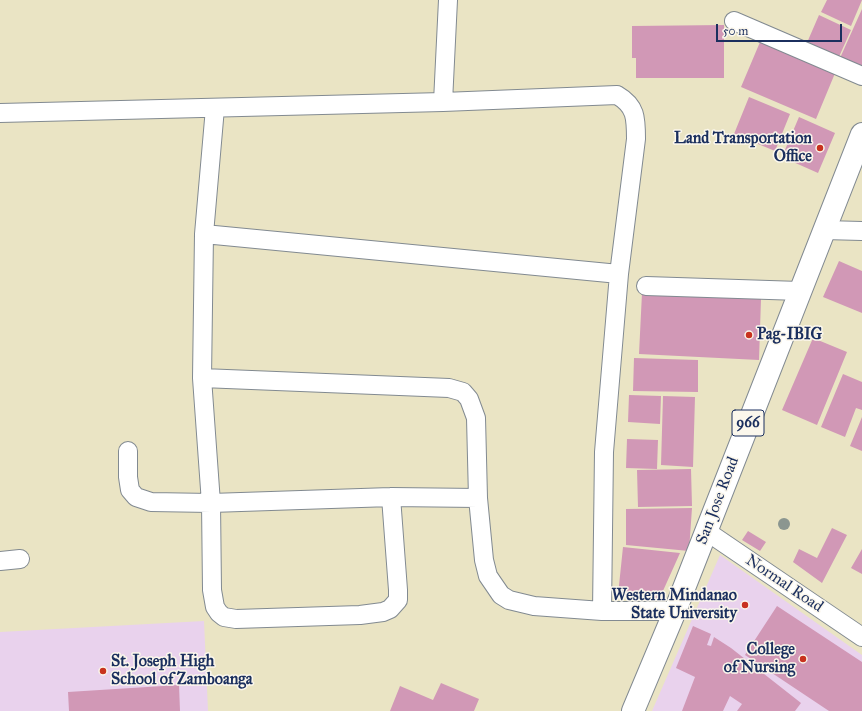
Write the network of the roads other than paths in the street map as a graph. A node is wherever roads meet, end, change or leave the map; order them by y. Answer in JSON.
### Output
{"nodes":[{"id":1,"x":448,"y":0,"type":"edge"},
{"id":2,"x":734,"y":21,"type":"dead end"},
{"id":3,"x":862,"y":76,"type":"edge"},
{"id":4,"x":443,"y":102,"type":"junction"},
{"id":5,"x":215,"y":108,"type":"junction"},
{"id":6,"x":0,"y":113,"type":"edge"},
{"id":7,"x":860,"y":144,"type":"edge"},
{"id":8,"x":824,"y":230,"type":"junction"},
{"id":9,"x":862,"y":231,"type":"edge"},
{"id":10,"x":204,"y":234,"type":"junction"},
{"id":11,"x":619,"y":274,"type":"junction"},
{"id":12,"x":646,"y":286,"type":"dead end"},
{"id":13,"x":800,"y":291,"type":"junction"},
{"id":14,"x":202,"y":378,"type":"junction"},
{"id":15,"x":128,"y":451,"type":"dead end"},
{"id":16,"x":391,"y":497,"type":"junction"},
{"id":17,"x":478,"y":498,"type":"junction"},
{"id":18,"x":211,"y":503,"type":"junction"},
{"id":19,"x":706,"y":531,"type":"junction"},
{"id":20,"x":20,"y":559,"type":"dead end"},
{"id":21,"x":0,"y":561,"type":"edge"},
{"id":22,"x":602,"y":611,"type":"junction"},
{"id":23,"x":675,"y":611,"type":"junction"},
{"id":24,"x":862,"y":637,"type":"edge"},
{"id":25,"x":633,"y":711,"type":"edge"}],
"edges":[{"from":1,"to":4,"type":"street"},
{"from":2,"to":3,"type":"street"},
{"from":4,"to":5,"type":"street"},
{"from":4,"to":11,"type":"street"},
{"from":5,"to":6,"type":"street"},
{"from":5,"to":10,"type":"street"},
{"from":7,"to":8,"type":"main road","name":"San Jose Road","number":"966"},
{"from":8,"to":9,"type":"street"},
{"from":8,"to":13,"type":"main road","name":"San Jose Road","number":"966"},
{"from":10,"to":11,"type":"street"},
{"from":10,"to":14,"type":"street"},
{"from":11,"to":22,"type":"street"},
{"from":12,"to":13,"type":"street"},
{"from":13,"to":19,"type":"main road","name":"San Jose Road","number":"966"},
{"from":14,"to":17,"type":"street"},
{"from":14,"to":18,"type":"street"},
{"from":15,"to":18,"type":"street"},
{"from":16,"to":17,"type":"street"},
{"from":16,"to":18,"type":"street"},
{"from":16,"to":18,"type":"street"},
{"from":17,"to":22,"type":"street"},
{"from":19,"to":23,"type":"main road","name":"San Jose Road","number":"966"},
{"from":19,"to":24,"type":"street","name":"Normal Road"},
{"from":20,"to":21,"type":"street"},
{"from":22,"to":23,"type":"street"},
{"from":23,"to":25,"type":"main road","name":"San Jose Road","number":"966"}]}
